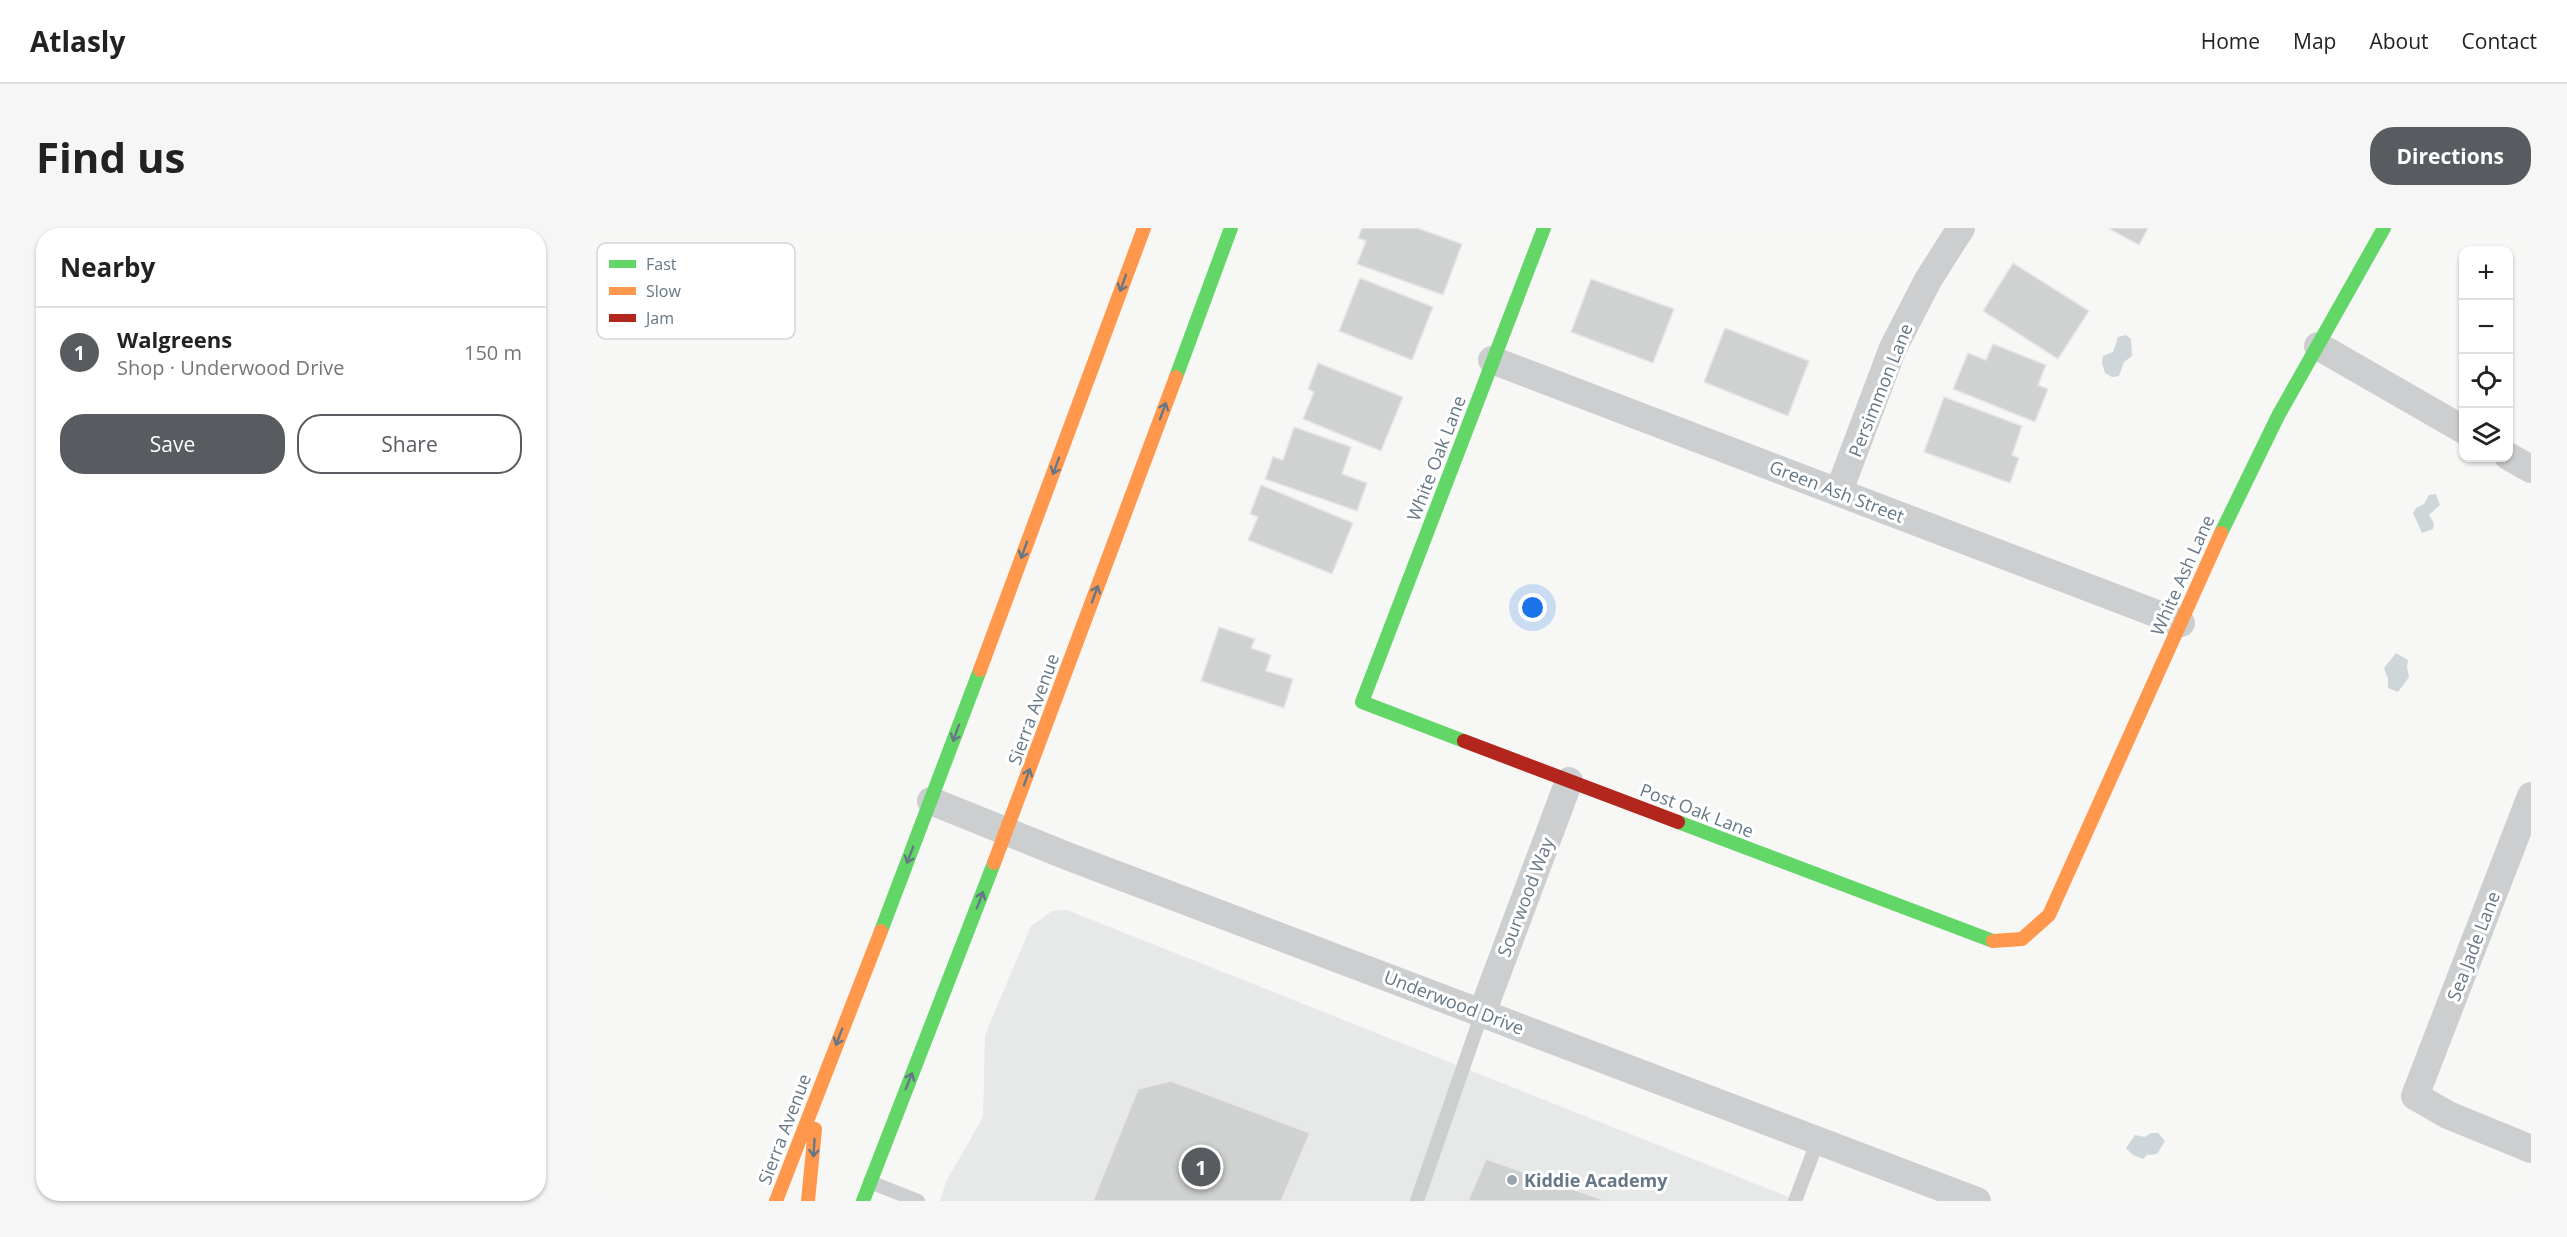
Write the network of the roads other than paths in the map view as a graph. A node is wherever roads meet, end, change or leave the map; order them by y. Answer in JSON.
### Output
{"nodes":[{"id":1,"x":1144,"y":228,"type":"edge"},
{"id":2,"x":1231,"y":228,"type":"edge"},
{"id":3,"x":1544,"y":228,"type":"edge"},
{"id":4,"x":1961,"y":228,"type":"edge"},
{"id":5,"x":2384,"y":228,"type":"edge"},
{"id":6,"x":2318,"y":346,"type":"junction"},
{"id":7,"x":1492,"y":360,"type":"junction"},
{"id":8,"x":2459,"y":428,"type":"edge"},
{"id":9,"x":2513,"y":459,"type":"edge"},
{"id":10,"x":2531,"y":469,"type":"edge"},
{"id":11,"x":1839,"y":491,"type":"junction"},
{"id":12,"x":2181,"y":623,"type":"junction"},
{"id":13,"x":1362,"y":702,"type":"joint"},
{"id":14,"x":1569,"y":781,"type":"junction"},
{"id":15,"x":2531,"y":796,"type":"edge"},
{"id":16,"x":931,"y":801,"type":"junction"},
{"id":17,"x":1006,"y":831,"type":"junction"},
{"id":18,"x":2022,"y":939,"type":"joint"},
{"id":19,"x":1482,"y":1013,"type":"junction"},
{"id":20,"x":816,"y":1094,"type":"junction"},
{"id":21,"x":1818,"y":1140,"type":"junction"},
{"id":22,"x":2531,"y":1149,"type":"edge"},
{"id":23,"x":870,"y":1182,"type":"junction"},
{"id":24,"x":776,"y":1201,"type":"edge"},
{"id":25,"x":808,"y":1201,"type":"edge"},
{"id":26,"x":862,"y":1201,"type":"edge"},
{"id":27,"x":918,"y":1201,"type":"edge"},
{"id":28,"x":1417,"y":1201,"type":"edge"},
{"id":29,"x":1795,"y":1201,"type":"edge"},
{"id":30,"x":1977,"y":1201,"type":"edge"}],
"edges":[{"from":1,"to":16,"type":"main road","name":"Sierra Avenue","one_way":true},
{"from":17,"to":2,"type":"main road","name":"Sierra Avenue","one_way":true},
{"from":3,"to":7,"type":"main road","name":"White Oak Lane"},
{"from":4,"to":11,"type":"street","name":"Persimmon Lane"},
{"from":5,"to":6,"type":"main road","name":"White Ash Lane"},
{"from":6,"to":8,"type":"street"},
{"from":6,"to":12,"type":"main road","name":"White Ash Lane"},
{"from":7,"to":11,"type":"street","name":"Green Ash Street"},
{"from":7,"to":13,"type":"main road","name":"White Oak Lane"},
{"from":9,"to":10,"type":"street"},
{"from":11,"to":12,"type":"street","name":"Green Ash Street"},
{"from":12,"to":18,"type":"main road","name":"White Ash Lane"},
{"from":13,"to":14,"type":"main road","name":"Post Oak Lane"},
{"from":14,"to":18,"type":"main road","name":"Post Oak Lane"},
{"from":14,"to":19,"type":"street","name":"Sourwood Way"},
{"from":15,"to":22,"type":"street","name":"Sea Jade Lane"},
{"from":16,"to":17,"type":"street","name":"Underwood Drive"},
{"from":16,"to":20,"type":"main road","name":"Sierra Avenue","one_way":true},
{"from":17,"to":19,"type":"street","name":"Underwood Drive"},
{"from":23,"to":17,"type":"main road","name":"Sierra Avenue","one_way":true},
{"from":19,"to":21,"type":"street","name":"Underwood Drive"},
{"from":19,"to":28,"type":"lane"},
{"from":20,"to":24,"type":"main road","name":"Sierra Avenue"},
{"from":20,"to":25,"type":"main road","one_way":true},
{"from":21,"to":29,"type":"lane"},
{"from":21,"to":30,"type":"street","name":"Underwood Drive"},
{"from":23,"to":26,"type":"main road","name":"Sierra Avenue"},
{"from":23,"to":27,"type":"lane"}]}
